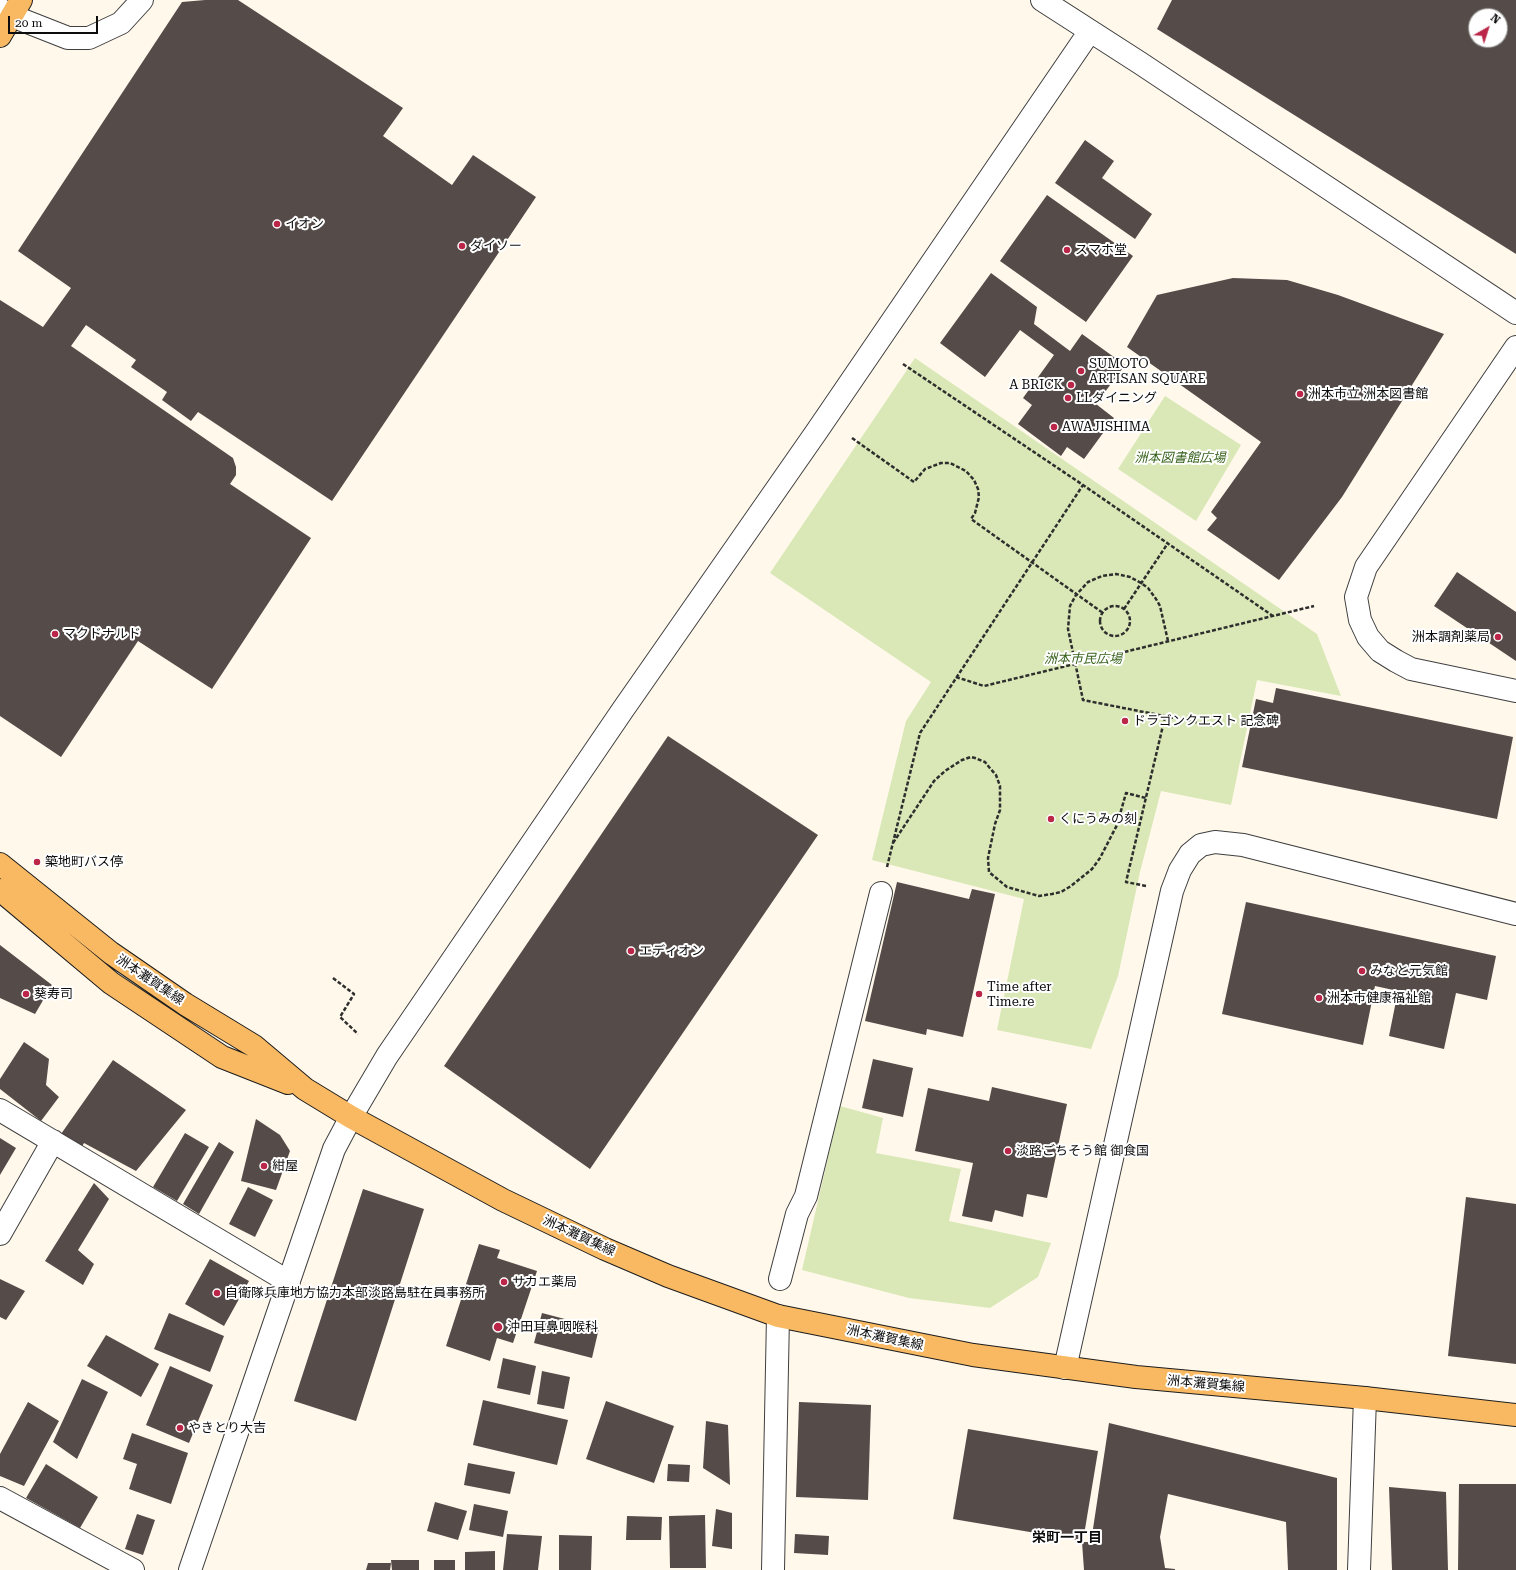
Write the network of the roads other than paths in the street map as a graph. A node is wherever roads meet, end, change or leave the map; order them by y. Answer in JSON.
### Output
{"nodes":[{"id":1,"x":142,"y":0,"type":"edge"},
{"id":2,"x":1042,"y":0,"type":"edge"},
{"id":3,"x":11,"y":8,"type":"edge"},
{"id":4,"x":1090,"y":31,"type":"junction"},
{"id":5,"x":0,"y":36,"type":"edge"},
{"id":6,"x":1516,"y":313,"type":"edge"},
{"id":7,"x":1516,"y":347,"type":"edge"},
{"id":8,"x":1516,"y":691,"type":"edge"},
{"id":9,"x":0,"y":864,"type":"edge"},
{"id":10,"x":0,"y":890,"type":"edge"},
{"id":11,"x":881,"y":893,"type":"dead end"},
{"id":12,"x":1516,"y":914,"type":"edge"},
{"id":13,"x":304,"y":1089,"type":"junction"},
{"id":14,"x":0,"y":1110,"type":"edge"},
{"id":15,"x":350,"y":1116,"type":"junction"},
{"id":16,"x":53,"y":1141,"type":"junction"},
{"id":17,"x":0,"y":1234,"type":"edge"},
{"id":18,"x":780,"y":1279,"type":"dead end"},
{"id":19,"x":289,"y":1282,"type":"junction"},
{"id":20,"x":778,"y":1316,"type":"junction"},
{"id":21,"x":1065,"y":1368,"type":"junction"},
{"id":22,"x":1365,"y":1398,"type":"junction"},
{"id":23,"x":1516,"y":1415,"type":"edge"},
{"id":24,"x":0,"y":1498,"type":"edge"},
{"id":25,"x":133,"y":1570,"type":"edge"},
{"id":26,"x":190,"y":1570,"type":"edge"},
{"id":27,"x":773,"y":1570,"type":"edge"},
{"id":28,"x":1360,"y":1570,"type":"edge"}],
"edges":[{"from":1,"to":3,"type":"street"},
{"from":2,"to":4,"type":"street"},
{"from":3,"to":5,"type":"main road"},
{"from":4,"to":6,"type":"street"},
{"from":4,"to":15,"type":"street"},
{"from":7,"to":8,"type":"street"},
{"from":9,"to":13,"type":"main road","name":"洲本灘賀集線"},
{"from":10,"to":13,"type":"main road","name":"洲本灘賀集線"},
{"from":11,"to":18,"type":"street"},
{"from":12,"to":21,"type":"street"},
{"from":13,"to":15,"type":"main road","name":"洲本灘賀集線"},
{"from":14,"to":16,"type":"street"},
{"from":15,"to":19,"type":"street"},
{"from":15,"to":20,"type":"main road","name":"洲本灘賀集線"},
{"from":16,"to":17,"type":"street"},
{"from":16,"to":19,"type":"street"},
{"from":19,"to":26,"type":"street"},
{"from":20,"to":21,"type":"main road","name":"洲本灘賀集線"},
{"from":20,"to":27,"type":"street"},
{"from":21,"to":22,"type":"main road","name":"洲本灘賀集線"},
{"from":22,"to":23,"type":"main road","name":"洲本灘賀集線"},
{"from":22,"to":28,"type":"street"},
{"from":24,"to":25,"type":"street"}]}
